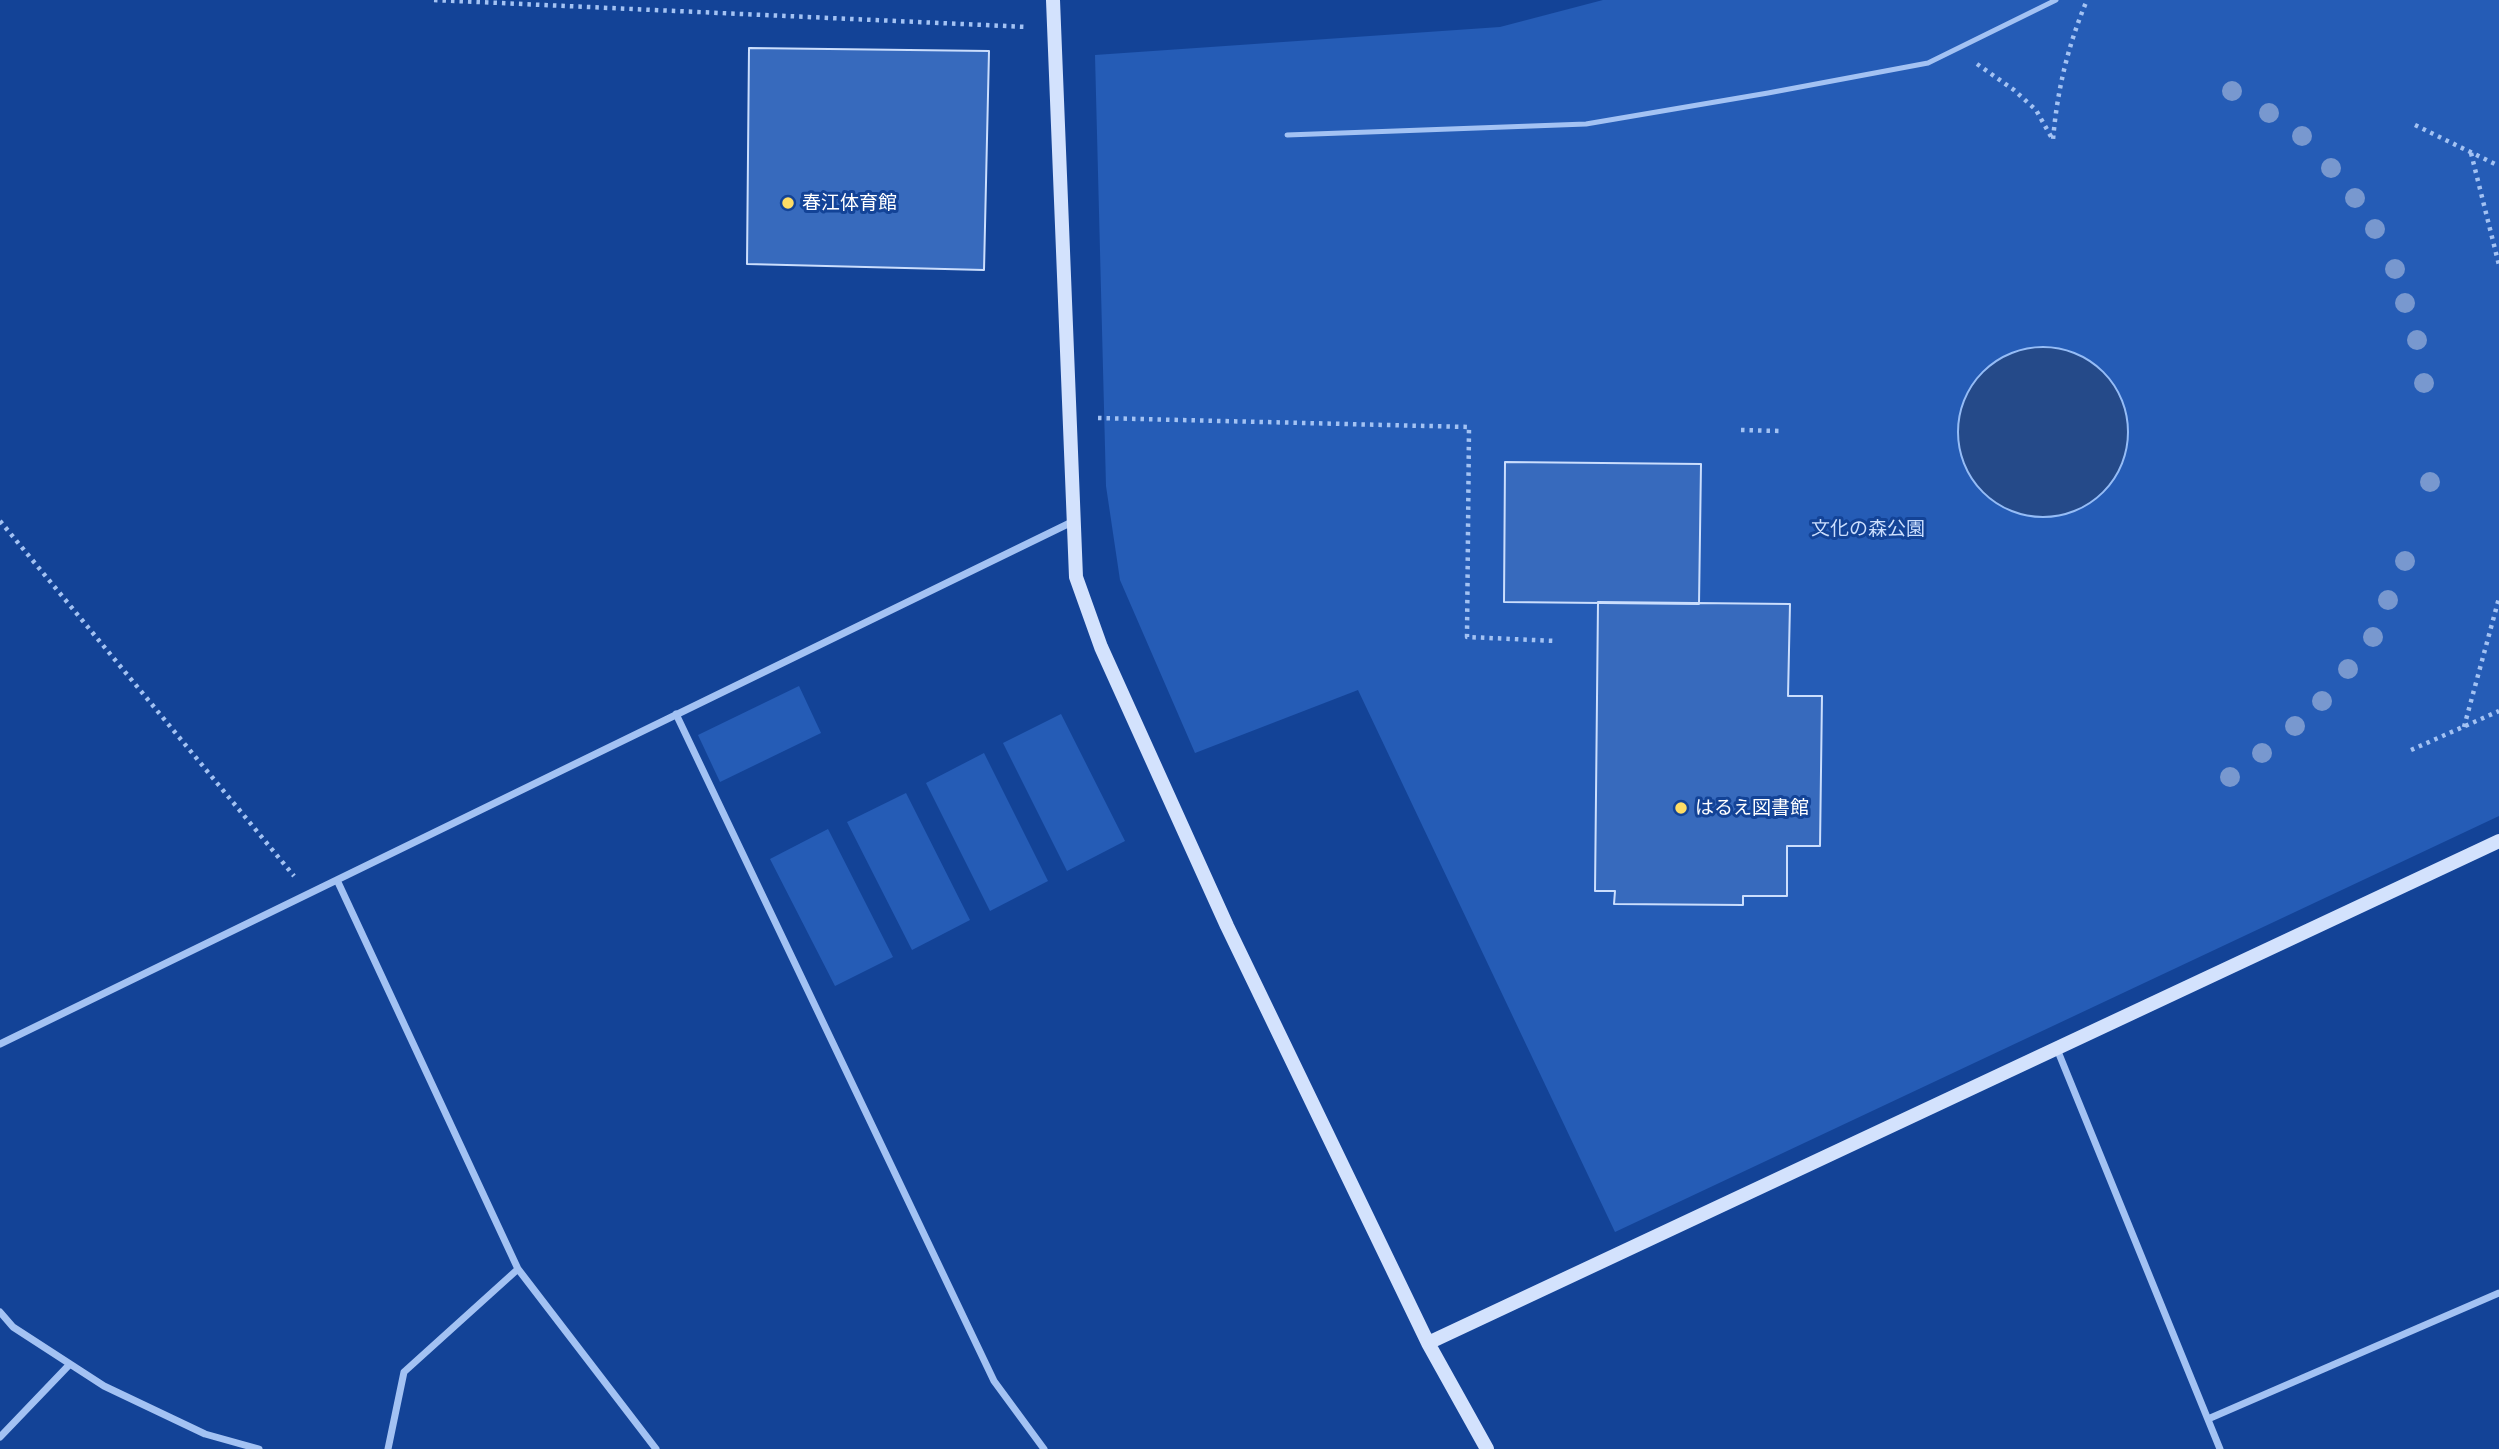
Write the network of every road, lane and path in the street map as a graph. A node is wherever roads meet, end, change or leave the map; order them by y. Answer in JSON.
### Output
{"nodes":[{"id":1,"x":434,"y":0,"type":"edge"},
{"id":2,"x":1053,"y":0,"type":"edge"},
{"id":3,"x":2056,"y":0,"type":"edge"},
{"id":4,"x":2087,"y":0,"type":"edge"},
{"id":5,"x":1032,"y":28,"type":"dead end"},
{"id":6,"x":1954,"y":52,"type":"junction"},
{"id":7,"x":2415,"y":125,"type":"dead end"},
{"id":8,"x":1287,"y":135,"type":"dead end"},
{"id":9,"x":2471,"y":153,"type":"junction"},
{"id":10,"x":2499,"y":166,"type":"edge"},
{"id":11,"x":2499,"y":265,"type":"edge"},
{"id":12,"x":1070,"y":417,"type":"junction"},
{"id":13,"x":1741,"y":430,"type":"dead end"},
{"id":14,"x":1780,"y":431,"type":"dead end"},
{"id":15,"x":0,"y":521,"type":"edge"},
{"id":16,"x":1074,"y":521,"type":"junction"},
{"id":17,"x":2499,"y":598,"type":"edge"},
{"id":18,"x":1557,"y":641,"type":"dead end"},
{"id":19,"x":2499,"y":711,"type":"edge"},
{"id":20,"x":676,"y":715,"type":"junction"},
{"id":21,"x":2464,"y":727,"type":"junction"},
{"id":22,"x":2412,"y":751,"type":"dead end"},
{"id":23,"x":2499,"y":841,"type":"edge"},
{"id":24,"x":337,"y":880,"type":"junction"},
{"id":25,"x":309,"y":894,"type":"junction"},
{"id":26,"x":0,"y":1044,"type":"edge"},
{"id":27,"x":2057,"y":1048,"type":"junction"},
{"id":28,"x":518,"y":1269,"type":"junction"},
{"id":29,"x":2499,"y":1293,"type":"edge"},
{"id":30,"x":0,"y":1312,"type":"edge"},
{"id":31,"x":1428,"y":1343,"type":"junction"},
{"id":32,"x":70,"y":1364,"type":"junction"},
{"id":33,"x":2208,"y":1419,"type":"junction"},
{"id":34,"x":0,"y":1437,"type":"edge"},
{"id":35,"x":1484,"y":1448,"type":"edge"},
{"id":36,"x":259,"y":1449,"type":"edge"},
{"id":37,"x":388,"y":1449,"type":"edge"},
{"id":38,"x":656,"y":1449,"type":"edge"},
{"id":39,"x":1044,"y":1449,"type":"edge"},
{"id":40,"x":2220,"y":1449,"type":"edge"}],
"edges":[{"from":1,"to":5,"type":"path"},
{"from":2,"to":12,"type":"street"},
{"from":3,"to":6,"type":"lane"},
{"from":4,"to":6,"type":"path"},
{"from":6,"to":8,"type":"lane"},
{"from":7,"to":9,"type":"path"},
{"from":9,"to":10,"type":"path"},
{"from":9,"to":11,"type":"path"},
{"from":12,"to":16,"type":"street"},
{"from":12,"to":18,"type":"path"},
{"from":13,"to":14,"type":"path"},
{"from":15,"to":25,"type":"path"},
{"from":16,"to":20,"type":"street"},
{"from":16,"to":31,"type":"street"},
{"from":17,"to":21,"type":"path"},
{"from":19,"to":21,"type":"path"},
{"from":20,"to":24,"type":"street"},
{"from":20,"to":39,"type":"street"},
{"from":21,"to":22,"type":"path"},
{"from":23,"to":27,"type":"street"},
{"from":24,"to":25,"type":"street"},
{"from":24,"to":28,"type":"street"},
{"from":25,"to":26,"type":"street"},
{"from":27,"to":31,"type":"street"},
{"from":27,"to":33,"type":"street"},
{"from":28,"to":37,"type":"street"},
{"from":28,"to":38,"type":"street"},
{"from":29,"to":33,"type":"street"},
{"from":30,"to":32,"type":"street"},
{"from":31,"to":35,"type":"street"},
{"from":32,"to":34,"type":"street"},
{"from":32,"to":36,"type":"street"},
{"from":33,"to":40,"type":"street"}]}
